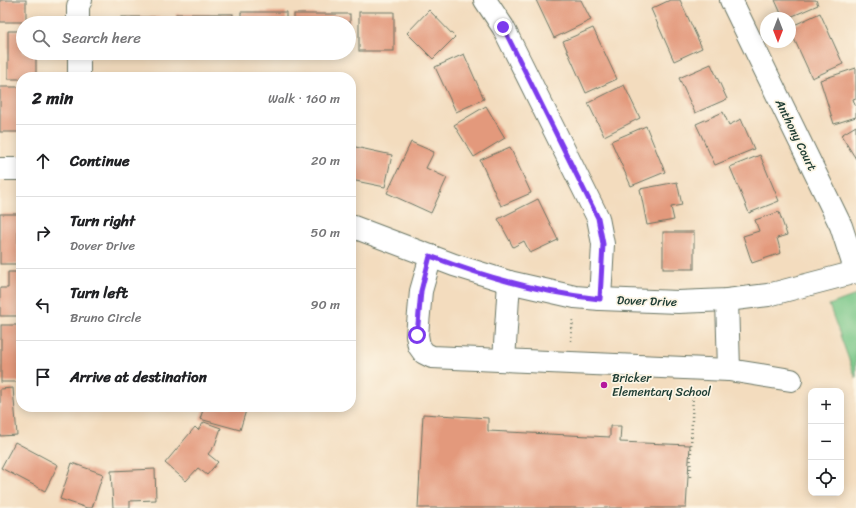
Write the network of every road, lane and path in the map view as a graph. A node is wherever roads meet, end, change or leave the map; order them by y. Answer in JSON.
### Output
{"nodes":[{"id":1,"x":81,"y":0,"type":"edge"},
{"id":2,"x":485,"y":0,"type":"edge"},
{"id":3,"x":731,"y":0,"type":"edge"},
{"id":4,"x":78,"y":16,"type":"edge"},
{"id":5,"x":79,"y":60,"type":"edge"},
{"id":6,"x":79,"y":72,"type":"edge"},
{"id":7,"x":0,"y":169,"type":"edge"},
{"id":8,"x":16,"y":169,"type":"edge"},
{"id":9,"x":356,"y":228,"type":"edge"},
{"id":10,"x":430,"y":256,"type":"junction"},
{"id":11,"x":856,"y":272,"type":"edge"},
{"id":12,"x":509,"y":282,"type":"junction"},
{"id":13,"x":600,"y":299,"type":"junction"},
{"id":14,"x":727,"y":300,"type":"junction"},
{"id":15,"x":504,"y":360,"type":"junction"},
{"id":16,"x":729,"y":370,"type":"junction"},
{"id":17,"x":791,"y":380,"type":"dead end"},
{"id":18,"x":693,"y":391,"type":"dead end"},
{"id":19,"x":690,"y":477,"type":"dead end"}],
"edges":[{"from":1,"to":4,"type":"street"},
{"from":2,"to":13,"type":"street"},
{"from":3,"to":11,"type":"street","name":"Anthony Court"},
{"from":5,"to":6,"type":"street"},
{"from":7,"to":8,"type":"street"},
{"from":9,"to":10,"type":"street","name":"Dover Drive"},
{"from":10,"to":12,"type":"street","name":"Dover Drive"},
{"from":10,"to":15,"type":"street"},
{"from":11,"to":14,"type":"street","name":"Dover Drive"},
{"from":12,"to":13,"type":"street","name":"Dover Drive"},
{"from":12,"to":15,"type":"street"},
{"from":13,"to":14,"type":"street","name":"Dover Drive"},
{"from":14,"to":16,"type":"street"},
{"from":15,"to":16,"type":"street"},
{"from":16,"to":17,"type":"street"},
{"from":18,"to":19,"type":"path"}]}
